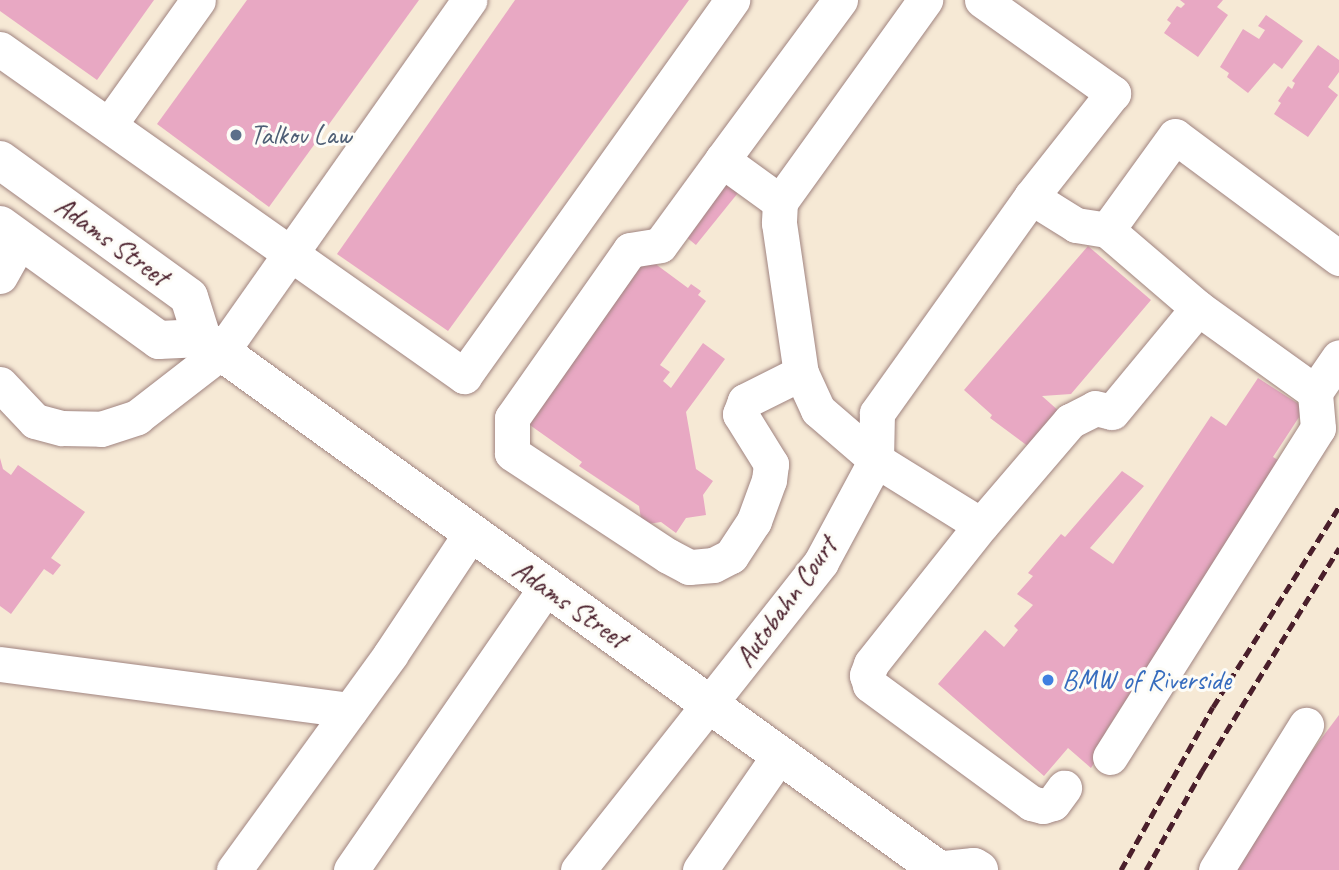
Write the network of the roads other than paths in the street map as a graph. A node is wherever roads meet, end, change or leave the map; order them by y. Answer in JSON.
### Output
{"nodes":[{"id":1,"x":198,"y":0,"type":"edge"},
{"id":2,"x":469,"y":0,"type":"edge"},
{"id":3,"x":732,"y":0,"type":"edge"},
{"id":4,"x":840,"y":0,"type":"edge"},
{"id":5,"x":925,"y":0,"type":"edge"},
{"id":6,"x":982,"y":0,"type":"edge"},
{"id":7,"x":0,"y":49,"type":"edge"},
{"id":8,"x":108,"y":125,"type":"junction"},
{"id":9,"x":0,"y":160,"type":"edge"},
{"id":10,"x":722,"y":160,"type":"junction"},
{"id":11,"x":1031,"y":197,"type":"junction"},
{"id":12,"x":780,"y":202,"type":"junction"},
{"id":13,"x":1107,"y":230,"type":"junction"},
{"id":14,"x":10,"y":232,"type":"edge"},
{"id":15,"x":291,"y":254,"type":"junction"},
{"id":16,"x":1339,"y":258,"type":"edge"},
{"id":17,"x":0,"y":276,"type":"edge"},
{"id":18,"x":1198,"y":308,"type":"junction"},
{"id":19,"x":212,"y":345,"type":"junction"},
{"id":20,"x":1339,"y":357,"type":"edge"},
{"id":21,"x":801,"y":373,"type":"junction"},
{"id":22,"x":0,"y":384,"type":"edge"},
{"id":23,"x":1315,"y":392,"type":"junction"},
{"id":24,"x":876,"y":460,"type":"junction"},
{"id":25,"x":981,"y":525,"type":"junction"},
{"id":26,"x":471,"y":533,"type":"junction"},
{"id":27,"x":545,"y":587,"type":"junction"},
{"id":28,"x":0,"y":664,"type":"edge"},
{"id":29,"x":710,"y":703,"type":"junction"},
{"id":30,"x":350,"y":710,"type":"junction"},
{"id":31,"x":1306,"y":725,"type":"dead end"},
{"id":32,"x":780,"y":754,"type":"junction"},
{"id":33,"x":1110,"y":757,"type":"dead end"},
{"id":34,"x":1064,"y":788,"type":"dead end"},
{"id":35,"x":234,"y":870,"type":"edge"},
{"id":36,"x":351,"y":870,"type":"edge"},
{"id":37,"x":578,"y":870,"type":"edge"},
{"id":38,"x":700,"y":870,"type":"edge"},
{"id":39,"x":939,"y":870,"type":"edge"},
{"id":40,"x":946,"y":870,"type":"edge"},
{"id":41,"x":979,"y":870,"type":"edge"},
{"id":42,"x":1216,"y":870,"type":"edge"}],
"edges":[{"from":1,"to":8,"type":"street"},
{"from":2,"to":15,"type":"street"},
{"from":3,"to":15,"type":"street"},
{"from":4,"to":10,"type":"street"},
{"from":5,"to":12,"type":"street"},
{"from":6,"to":11,"type":"street"},
{"from":7,"to":8,"type":"street"},
{"from":8,"to":15,"type":"street"},
{"from":9,"to":19,"type":"main road","name":"Adams Street"},
{"from":10,"to":12,"type":"street"},
{"from":10,"to":21,"type":"street"},
{"from":11,"to":13,"type":"street"},
{"from":11,"to":24,"type":"street"},
{"from":12,"to":21,"type":"street"},
{"from":13,"to":16,"type":"street"},
{"from":13,"to":18,"type":"street"},
{"from":14,"to":17,"type":"street"},
{"from":14,"to":19,"type":"main road","name":"Adams Street"},
{"from":15,"to":19,"type":"street"},
{"from":18,"to":23,"type":"street"},
{"from":18,"to":25,"type":"street"},
{"from":19,"to":22,"type":"street"},
{"from":19,"to":26,"type":"main road","name":"Adams Street"},
{"from":20,"to":23,"type":"street"},
{"from":21,"to":24,"type":"street"},
{"from":23,"to":33,"type":"street"},
{"from":24,"to":25,"type":"street"},
{"from":24,"to":29,"type":"street","name":"Autobahn Court"},
{"from":25,"to":34,"type":"street"},
{"from":26,"to":27,"type":"main road","name":"Adams Street"},
{"from":26,"to":30,"type":"street"},
{"from":27,"to":29,"type":"main road","name":"Adams Street"},
{"from":27,"to":36,"type":"street"},
{"from":28,"to":30,"type":"street"},
{"from":29,"to":32,"type":"main road","name":"Adams Street"},
{"from":29,"to":37,"type":"street","name":"Autobahn Court"},
{"from":30,"to":35,"type":"street"},
{"from":31,"to":42,"type":"street"},
{"from":32,"to":38,"type":"street"},
{"from":32,"to":39,"type":"main road","name":"Adams Street"},
{"from":40,"to":41,"type":"main road"}]}
